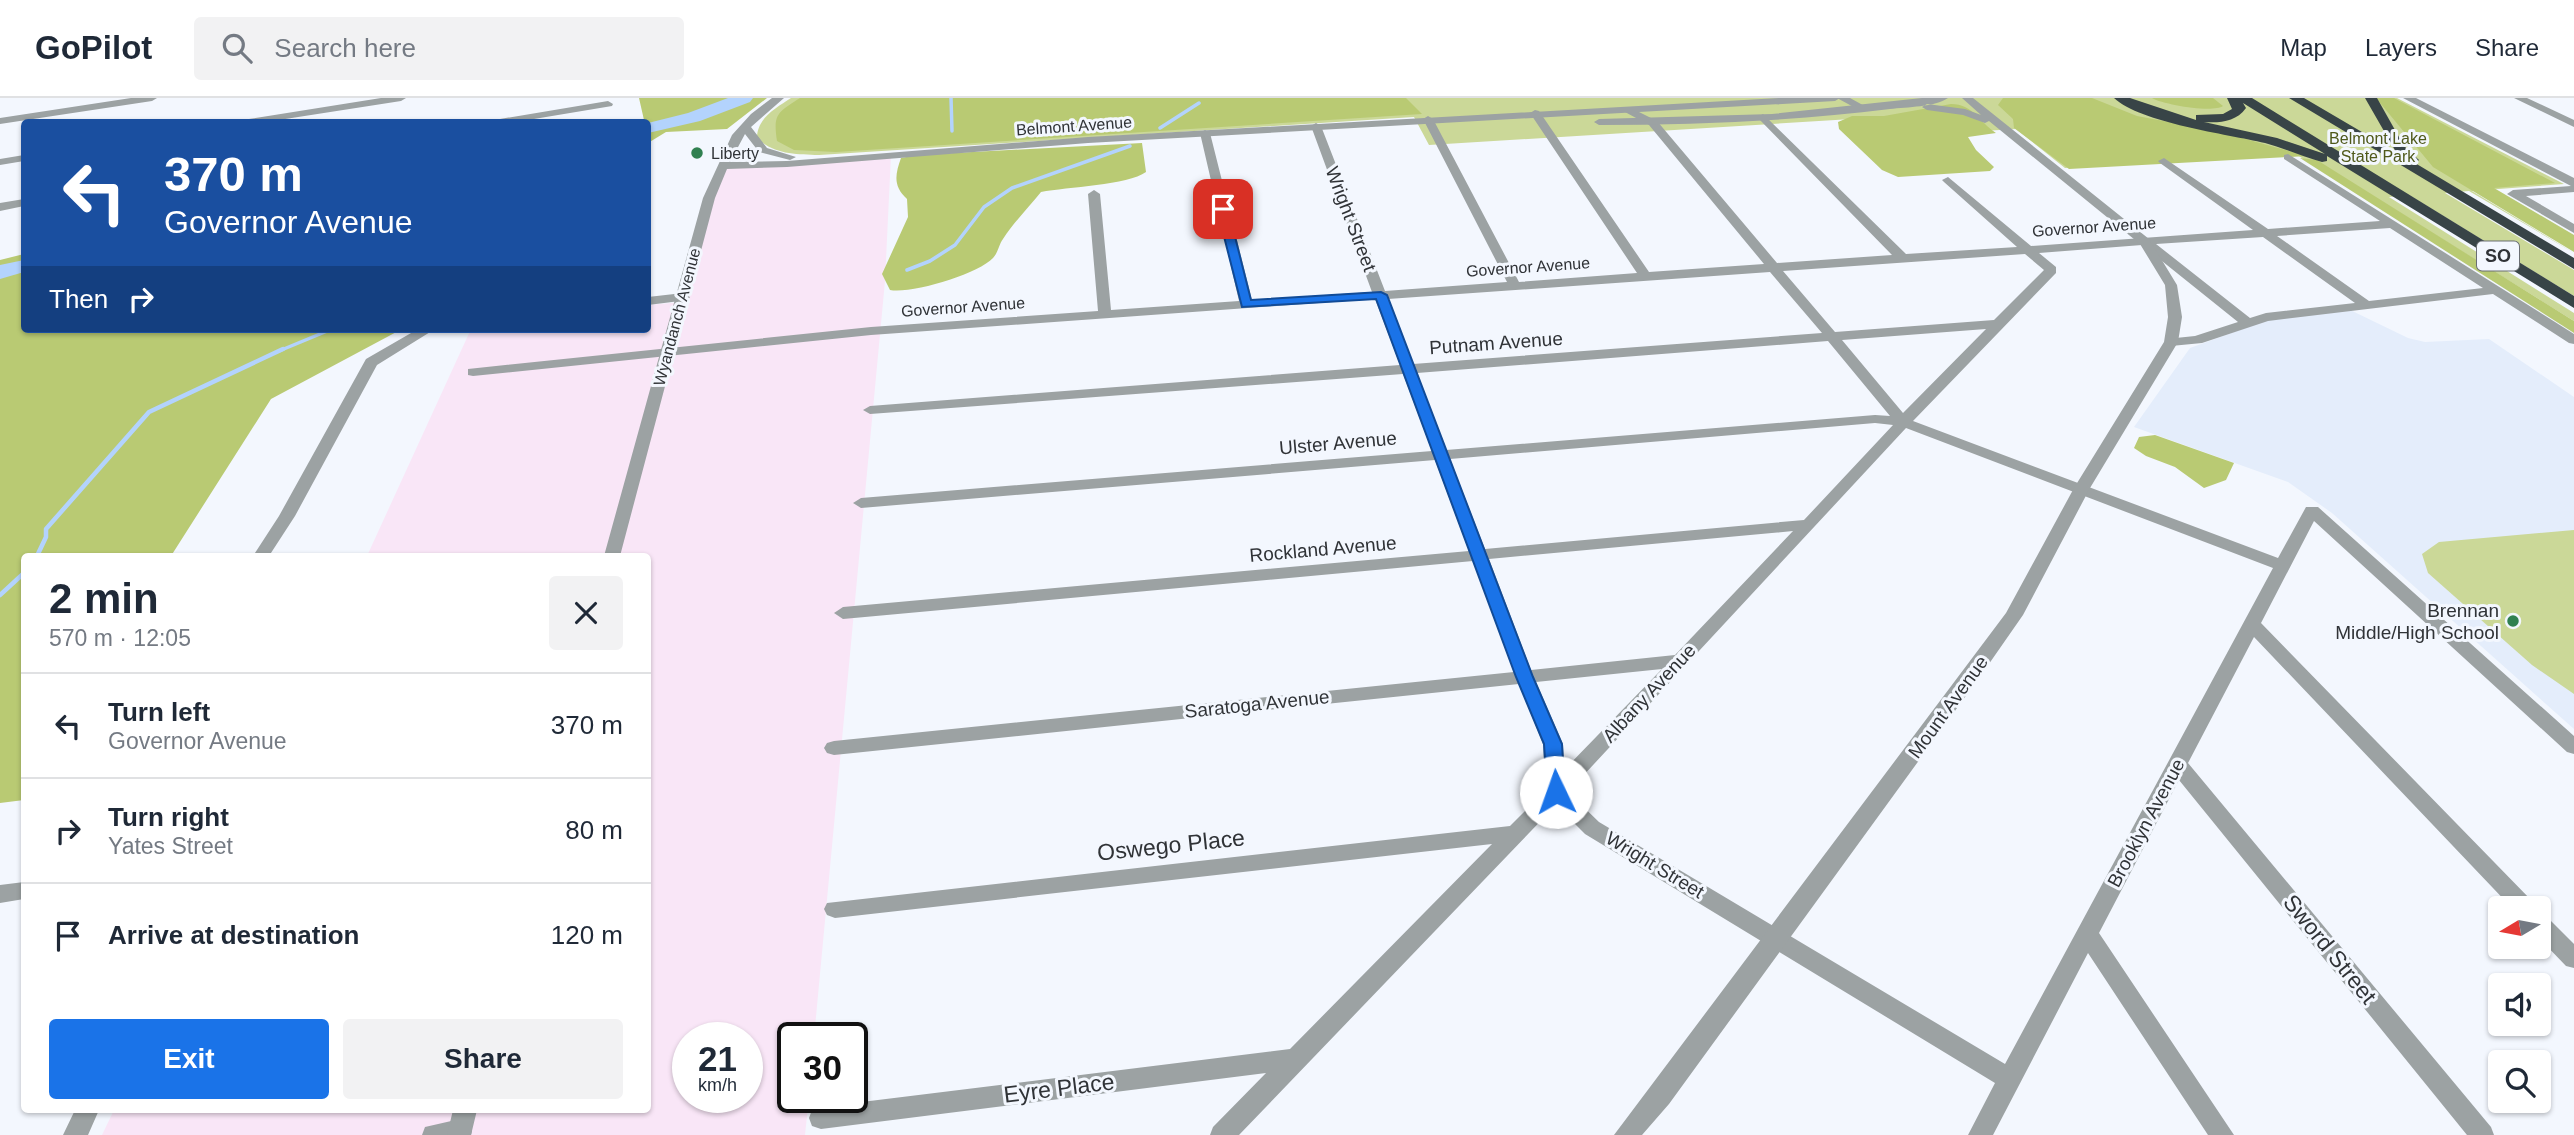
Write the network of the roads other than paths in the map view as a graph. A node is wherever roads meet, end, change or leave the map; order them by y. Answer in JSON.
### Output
{"nodes":[{"id":1,"x":152,"y":98,"type":"edge"},
{"id":2,"x":307,"y":98,"type":"edge"},
{"id":3,"x":401,"y":98,"type":"edge"},
{"id":4,"x":779,"y":98,"type":"edge"},
{"id":5,"x":1835,"y":98,"type":"edge"},
{"id":6,"x":1842,"y":98,"type":"edge"},
{"id":7,"x":1943,"y":98,"type":"edge"},
{"id":8,"x":1967,"y":98,"type":"edge"},
{"id":9,"x":2120,"y":98,"type":"edge"},
{"id":10,"x":2136,"y":98,"type":"edge"},
{"id":11,"x":2233,"y":98,"type":"edge"},
{"id":12,"x":2243,"y":98,"type":"edge"},
{"id":13,"x":2295,"y":98,"type":"edge"},
{"id":14,"x":2371,"y":98,"type":"edge"},
{"id":15,"x":2408,"y":98,"type":"edge"},
{"id":16,"x":2519,"y":98,"type":"edge"},
{"id":17,"x":1920,"y":100,"type":"edge"},
{"id":18,"x":608,"y":104,"type":"dead end"},
{"id":19,"x":1882,"y":107,"type":"junction"},
{"id":20,"x":1865,"y":109,"type":"junction"},
{"id":21,"x":1629,"y":110,"type":"junction"},
{"id":22,"x":1537,"y":117,"type":"junction"},
{"id":23,"x":1763,"y":117,"type":"junction"},
{"id":24,"x":307,"y":118,"type":"edge"},
{"id":25,"x":518,"y":119,"type":"edge"},
{"id":26,"x":1428,"y":119,"type":"junction"},
{"id":27,"x":0,"y":121,"type":"edge"},
{"id":28,"x":1653,"y":123,"type":"junction"},
{"id":29,"x":2574,"y":124,"type":"edge"},
{"id":30,"x":1316,"y":126,"type":"junction"},
{"id":31,"x":745,"y":127,"type":"junction"},
{"id":32,"x":2001,"y":127,"type":"junction"},
{"id":33,"x":1205,"y":133,"type":"junction"},
{"id":34,"x":2288,"y":158,"type":"dead end"},
{"id":35,"x":21,"y":159,"type":"edge"},
{"id":36,"x":821,"y":161,"type":"junction"},
{"id":37,"x":2164,"y":161,"type":"dead end"},
{"id":38,"x":0,"y":162,"type":"edge"},
{"id":39,"x":722,"y":166,"type":"junction"},
{"id":40,"x":1948,"y":180,"type":"dead end"},
{"id":41,"x":2574,"y":183,"type":"edge"},
{"id":42,"x":2574,"y":189,"type":"edge"},
{"id":43,"x":1094,"y":194,"type":"dead end"},
{"id":44,"x":21,"y":204,"type":"edge"},
{"id":45,"x":2475,"y":205,"type":"junction"},
{"id":46,"x":0,"y":207,"type":"edge"},
{"id":47,"x":2421,"y":209,"type":"junction"},
{"id":48,"x":2393,"y":224,"type":"junction"},
{"id":49,"x":2574,"y":229,"type":"edge"},
{"id":50,"x":2264,"y":233,"type":"junction"},
{"id":51,"x":2145,"y":242,"type":"junction"},
{"id":52,"x":2026,"y":249,"type":"junction"},
{"id":53,"x":1902,"y":258,"type":"junction"},
{"id":54,"x":2574,"y":264,"type":"edge"},
{"id":55,"x":1776,"y":267,"type":"junction"},
{"id":56,"x":1646,"y":276,"type":"junction"},
{"id":57,"x":1515,"y":286,"type":"junction"},
{"id":58,"x":2496,"y":290,"type":"junction"},
{"id":59,"x":1381,"y":295,"type":"junction"},
{"id":60,"x":683,"y":297,"type":"junction"},
{"id":61,"x":651,"y":301,"type":"edge"},
{"id":62,"x":2574,"y":303,"type":"edge"},
{"id":63,"x":1246,"y":304,"type":"junction"},
{"id":64,"x":2365,"y":304,"type":"junction"},
{"id":65,"x":1105,"y":314,"type":"junction"},
{"id":66,"x":2248,"y":323,"type":"junction"},
{"id":67,"x":2000,"y":324,"type":"junction"},
{"id":68,"x":421,"y":333,"type":"edge"},
{"id":69,"x":1831,"y":337,"type":"junction"},
{"id":70,"x":2574,"y":340,"type":"edge"},
{"id":71,"x":2171,"y":342,"type":"junction"},
{"id":72,"x":667,"y":354,"type":"junction"},
{"id":73,"x":1408,"y":369,"type":"junction"},
{"id":74,"x":473,"y":372,"type":"dead end"},
{"id":75,"x":870,"y":410,"type":"dead end"},
{"id":76,"x":1903,"y":422,"type":"junction"},
{"id":77,"x":1440,"y":454,"type":"junction"},
{"id":78,"x":2082,"y":488,"type":"junction"},
{"id":79,"x":861,"y":503,"type":"dead end"},
{"id":80,"x":1808,"y":525,"type":"junction"},
{"id":81,"x":263,"y":553,"type":"edge"},
{"id":82,"x":613,"y":553,"type":"edge"},
{"id":83,"x":1478,"y":555,"type":"junction"},
{"id":84,"x":2282,"y":565,"type":"junction"},
{"id":85,"x":843,"y":613,"type":"dead end"},
{"id":86,"x":2252,"y":624,"type":"junction"},
{"id":87,"x":1679,"y":661,"type":"junction"},
{"id":88,"x":1525,"y":677,"type":"junction"},
{"id":89,"x":2574,"y":747,"type":"edge"},
{"id":90,"x":834,"y":748,"type":"dead end"},
{"id":91,"x":2177,"y":764,"type":"junction"},
{"id":92,"x":1556,"y":792,"type":"junction"},
{"id":93,"x":1512,"y":834,"type":"junction"},
{"id":94,"x":21,"y":891,"type":"edge"},
{"id":95,"x":0,"y":894,"type":"edge"},
{"id":96,"x":2513,"y":896,"type":"edge"},
{"id":97,"x":835,"y":909,"type":"dead end"},
{"id":98,"x":2087,"y":933,"type":"junction"},
{"id":99,"x":2552,"y":936,"type":"edge"},
{"id":100,"x":1779,"y":938,"type":"junction"},
{"id":101,"x":2574,"y":959,"type":"edge"},
{"id":102,"x":1296,"y":1059,"type":"junction"},
{"id":103,"x":2010,"y":1079,"type":"junction"},
{"id":104,"x":86,"y":1113,"type":"edge"},
{"id":105,"x":821,"y":1118,"type":"dead end"},
{"id":106,"x":461,"y":1125,"type":"edge"},
{"id":107,"x":75,"y":1135,"type":"edge"},
{"id":108,"x":435,"y":1135,"type":"edge"},
{"id":109,"x":1222,"y":1135,"type":"edge"},
{"id":110,"x":1626,"y":1135,"type":"edge"},
{"id":111,"x":1980,"y":1135,"type":"edge"},
{"id":112,"x":2222,"y":1135,"type":"edge"},
{"id":113,"x":2482,"y":1135,"type":"edge"}],
"edges":[{"from":1,"to":27,"type":"street"},
{"from":2,"to":24,"type":"street"},
{"from":3,"to":24,"type":"street"},
{"from":4,"to":31,"type":"street","name":"Wyandanch Avenue"},
{"from":5,"to":21,"type":"street","name":"Belmont Avenue"},
{"from":6,"to":20,"type":"street"},
{"from":7,"to":17,"type":"street","name":"Belmont Avenue"},
{"from":8,"to":32,"type":"street"},
{"from":9,"to":47,"type":"highway"},
{"from":10,"to":11,"type":"highway"},
{"from":12,"to":47,"type":"highway","number":"SO"},
{"from":13,"to":45,"type":"highway","number":"SO"},
{"from":14,"to":45,"type":"highway"},
{"from":15,"to":41,"type":"street"},
{"from":16,"to":29,"type":"street"},
{"from":17,"to":19,"type":"street","name":"Belmont Avenue"},
{"from":18,"to":25,"type":"street"},
{"from":19,"to":20,"type":"street","name":"Belmont Avenue"},
{"from":19,"to":32,"type":"street"},
{"from":20,"to":23,"type":"street","name":"Belmont Avenue"},
{"from":21,"to":22,"type":"street","name":"Belmont Avenue"},
{"from":21,"to":28,"type":"street"},
{"from":22,"to":26,"type":"street","name":"Belmont Avenue"},
{"from":22,"to":28,"type":"street","name":"Belmont Avenue"},
{"from":22,"to":56,"type":"street"},
{"from":23,"to":28,"type":"street","name":"Belmont Avenue"},
{"from":23,"to":53,"type":"street"},
{"from":26,"to":30,"type":"street","name":"Belmont Avenue"},
{"from":26,"to":57,"type":"street"},
{"from":28,"to":55,"type":"street"},
{"from":30,"to":33,"type":"street","name":"Belmont Avenue"},
{"from":30,"to":59,"type":"street","name":"Wright Street"},
{"from":31,"to":36,"type":"street"},
{"from":31,"to":39,"type":"street","name":"Wyandanch Avenue"},
{"from":32,"to":51,"type":"street"},
{"from":33,"to":36,"type":"street","name":"Belmont Avenue"},
{"from":33,"to":63,"type":"street"},
{"from":34,"to":48,"type":"street"},
{"from":35,"to":38,"type":"street"},
{"from":36,"to":39,"type":"street","name":"Belmont Avenue"},
{"from":37,"to":50,"type":"street"},
{"from":39,"to":60,"type":"street","name":"Wyandanch Avenue"},
{"from":40,"to":52,"type":"street"},
{"from":42,"to":49,"type":"street"},
{"from":43,"to":65,"type":"street"},
{"from":44,"to":46,"type":"street"},
{"from":45,"to":54,"type":"highway","number":"SO"},
{"from":47,"to":62,"type":"highway","number":"SO"},
{"from":48,"to":50,"type":"street","name":"Governor Avenue"},
{"from":48,"to":58,"type":"street"},
{"from":50,"to":51,"type":"street","name":"Governor Avenue"},
{"from":50,"to":64,"type":"street"},
{"from":51,"to":52,"type":"street","name":"Governor Avenue"},
{"from":51,"to":66,"type":"street"},
{"from":51,"to":71,"type":"street","name":"Mount Avenue"},
{"from":52,"to":53,"type":"street","name":"Governor Avenue"},
{"from":52,"to":67,"type":"street","name":"Albany Avenue"},
{"from":53,"to":55,"type":"street","name":"Governor Avenue"},
{"from":55,"to":56,"type":"street","name":"Governor Avenue"},
{"from":55,"to":69,"type":"street"},
{"from":56,"to":57,"type":"street","name":"Governor Avenue"},
{"from":57,"to":59,"type":"street","name":"Governor Avenue"},
{"from":58,"to":64,"type":"street"},
{"from":58,"to":70,"type":"street"},
{"from":59,"to":63,"type":"street","name":"Governor Avenue"},
{"from":59,"to":73,"type":"street","name":"Wright Street"},
{"from":60,"to":61,"type":"street"},
{"from":60,"to":72,"type":"street","name":"Wyandanch Avenue"},
{"from":63,"to":65,"type":"street","name":"Governor Avenue"},
{"from":64,"to":66,"type":"street"},
{"from":65,"to":72,"type":"street","name":"Governor Avenue"},
{"from":66,"to":71,"type":"street"},
{"from":67,"to":69,"type":"street","name":"Putnam Avenue"},
{"from":67,"to":76,"type":"street","name":"Albany Avenue"},
{"from":68,"to":81,"type":"street"},
{"from":69,"to":73,"type":"street","name":"Putnam Avenue"},
{"from":69,"to":76,"type":"street"},
{"from":71,"to":78,"type":"street","name":"Mount Avenue"},
{"from":72,"to":74,"type":"street","name":"Governor Avenue"},
{"from":72,"to":82,"type":"street","name":"Wyandanch Avenue"},
{"from":73,"to":75,"type":"street","name":"Putnam Avenue"},
{"from":73,"to":77,"type":"street","name":"Wright Street"},
{"from":76,"to":77,"type":"street","name":"Ulster Avenue"},
{"from":76,"to":78,"type":"street"},
{"from":76,"to":80,"type":"street","name":"Albany Avenue"},
{"from":77,"to":79,"type":"street","name":"Ulster Avenue"},
{"from":77,"to":83,"type":"street","name":"Wright Street"},
{"from":78,"to":84,"type":"street"},
{"from":78,"to":100,"type":"street","name":"Mount Avenue"},
{"from":80,"to":83,"type":"street","name":"Rockland Avenue"},
{"from":80,"to":87,"type":"street","name":"Albany Avenue"},
{"from":83,"to":85,"type":"street","name":"Rockland Avenue"},
{"from":83,"to":88,"type":"street","name":"Wright Street"},
{"from":84,"to":86,"type":"street","name":"Brooklyn Avenue"},
{"from":84,"to":89,"type":"street","name":"Brooklyn Avenue"},
{"from":86,"to":91,"type":"street","name":"Brooklyn Avenue"},
{"from":86,"to":96,"type":"street"},
{"from":87,"to":88,"type":"street","name":"Saratoga Avenue"},
{"from":87,"to":92,"type":"street","name":"Albany Avenue"},
{"from":88,"to":90,"type":"street","name":"Saratoga Avenue"},
{"from":88,"to":92,"type":"street","name":"Wright Street"},
{"from":91,"to":98,"type":"street","name":"Brooklyn Avenue"},
{"from":91,"to":113,"type":"street","name":"Sword Street"},
{"from":92,"to":93,"type":"street","name":"Albany Avenue"},
{"from":92,"to":100,"type":"street","name":"Wright Street"},
{"from":93,"to":97,"type":"street","name":"Oswego Place"},
{"from":93,"to":102,"type":"street","name":"Albany Avenue"},
{"from":94,"to":95,"type":"street"},
{"from":98,"to":103,"type":"street","name":"Brooklyn Avenue"},
{"from":98,"to":112,"type":"street"},
{"from":99,"to":101,"type":"street"},
{"from":100,"to":103,"type":"street","name":"Wright Street"},
{"from":100,"to":110,"type":"street","name":"Mount Avenue"},
{"from":102,"to":105,"type":"street","name":"Eyre Place"},
{"from":102,"to":109,"type":"street","name":"Albany Avenue"},
{"from":103,"to":111,"type":"street","name":"Brooklyn Avenue"},
{"from":104,"to":107,"type":"street"},
{"from":106,"to":108,"type":"street"}]}
